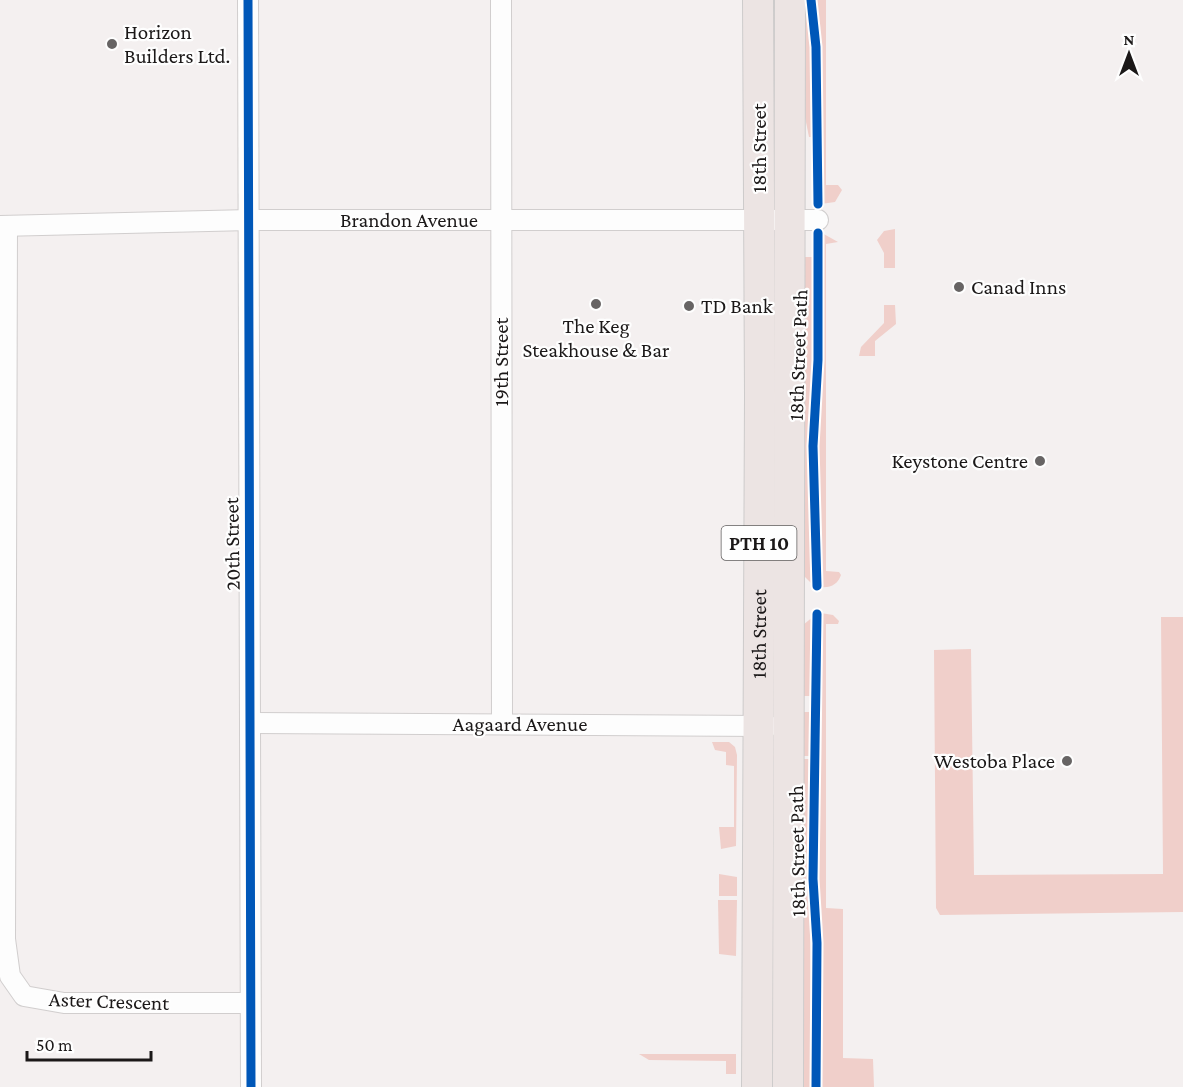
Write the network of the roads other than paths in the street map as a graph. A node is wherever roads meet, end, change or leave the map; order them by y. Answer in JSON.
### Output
{"nodes":[{"id":1,"x":248,"y":0,"type":"edge"},
{"id":2,"x":501,"y":0,"type":"edge"},
{"id":3,"x":758,"y":0,"type":"edge"},
{"id":4,"x":790,"y":0,"type":"edge"},
{"id":5,"x":250,"y":220,"type":"junction"},
{"id":6,"x":502,"y":220,"type":"junction"},
{"id":7,"x":804,"y":220,"type":"junction"},
{"id":8,"x":759,"y":222,"type":"junction"},
{"id":9,"x":3,"y":226,"type":"edge"},
{"id":10,"x":3,"y":721,"type":"edge"},
{"id":11,"x":252,"y":723,"type":"junction"},
{"id":12,"x":501,"y":724,"type":"junction"},
{"id":13,"x":759,"y":726,"type":"junction"},
{"id":14,"x":789,"y":727,"type":"junction"},
{"id":15,"x":250,"y":1003,"type":"junction"},
{"id":16,"x":251,"y":1087,"type":"edge"},
{"id":17,"x":757,"y":1087,"type":"edge"},
{"id":18,"x":788,"y":1087,"type":"edge"}],
"edges":[{"from":1,"to":5,"type":"street","name":"20th Street"},
{"from":2,"to":6,"type":"street","name":"19th Street"},
{"from":3,"to":8,"type":"main road","name":"18th Street","number":"PTH 10"},
{"from":4,"to":7,"type":"main road","name":"18th Street","number":"PTH 10"},
{"from":5,"to":6,"type":"street","name":"Brandon Avenue"},
{"from":5,"to":9,"type":"street","name":"Brandon Avenue"},
{"from":5,"to":11,"type":"street","name":"20th Street"},
{"from":6,"to":8,"type":"street","name":"Brandon Avenue"},
{"from":6,"to":12,"type":"street","name":"19th Street"},
{"from":7,"to":8,"type":"street","name":"Brandon Avenue"},
{"from":7,"to":14,"type":"main road","name":"18th Street","number":"PTH 10"},
{"from":8,"to":13,"type":"main road","name":"18th Street","number":"PTH 10"},
{"from":9,"to":10,"type":"street","name":"Aster Crescent"},
{"from":10,"to":15,"type":"street","name":"Aster Crescent"},
{"from":11,"to":12,"type":"street","name":"Aagaard Avenue"},
{"from":11,"to":15,"type":"street","name":"20th Street"},
{"from":12,"to":13,"type":"street","name":"Aagaard Avenue"},
{"from":13,"to":14,"type":"street","name":"Aagaard Avenue"},
{"from":13,"to":17,"type":"main road","name":"18th Street","number":"PTH 10"},
{"from":14,"to":18,"type":"main road","name":"18th Street","number":"PTH 10"},
{"from":15,"to":16,"type":"street","name":"20th Street"}]}
